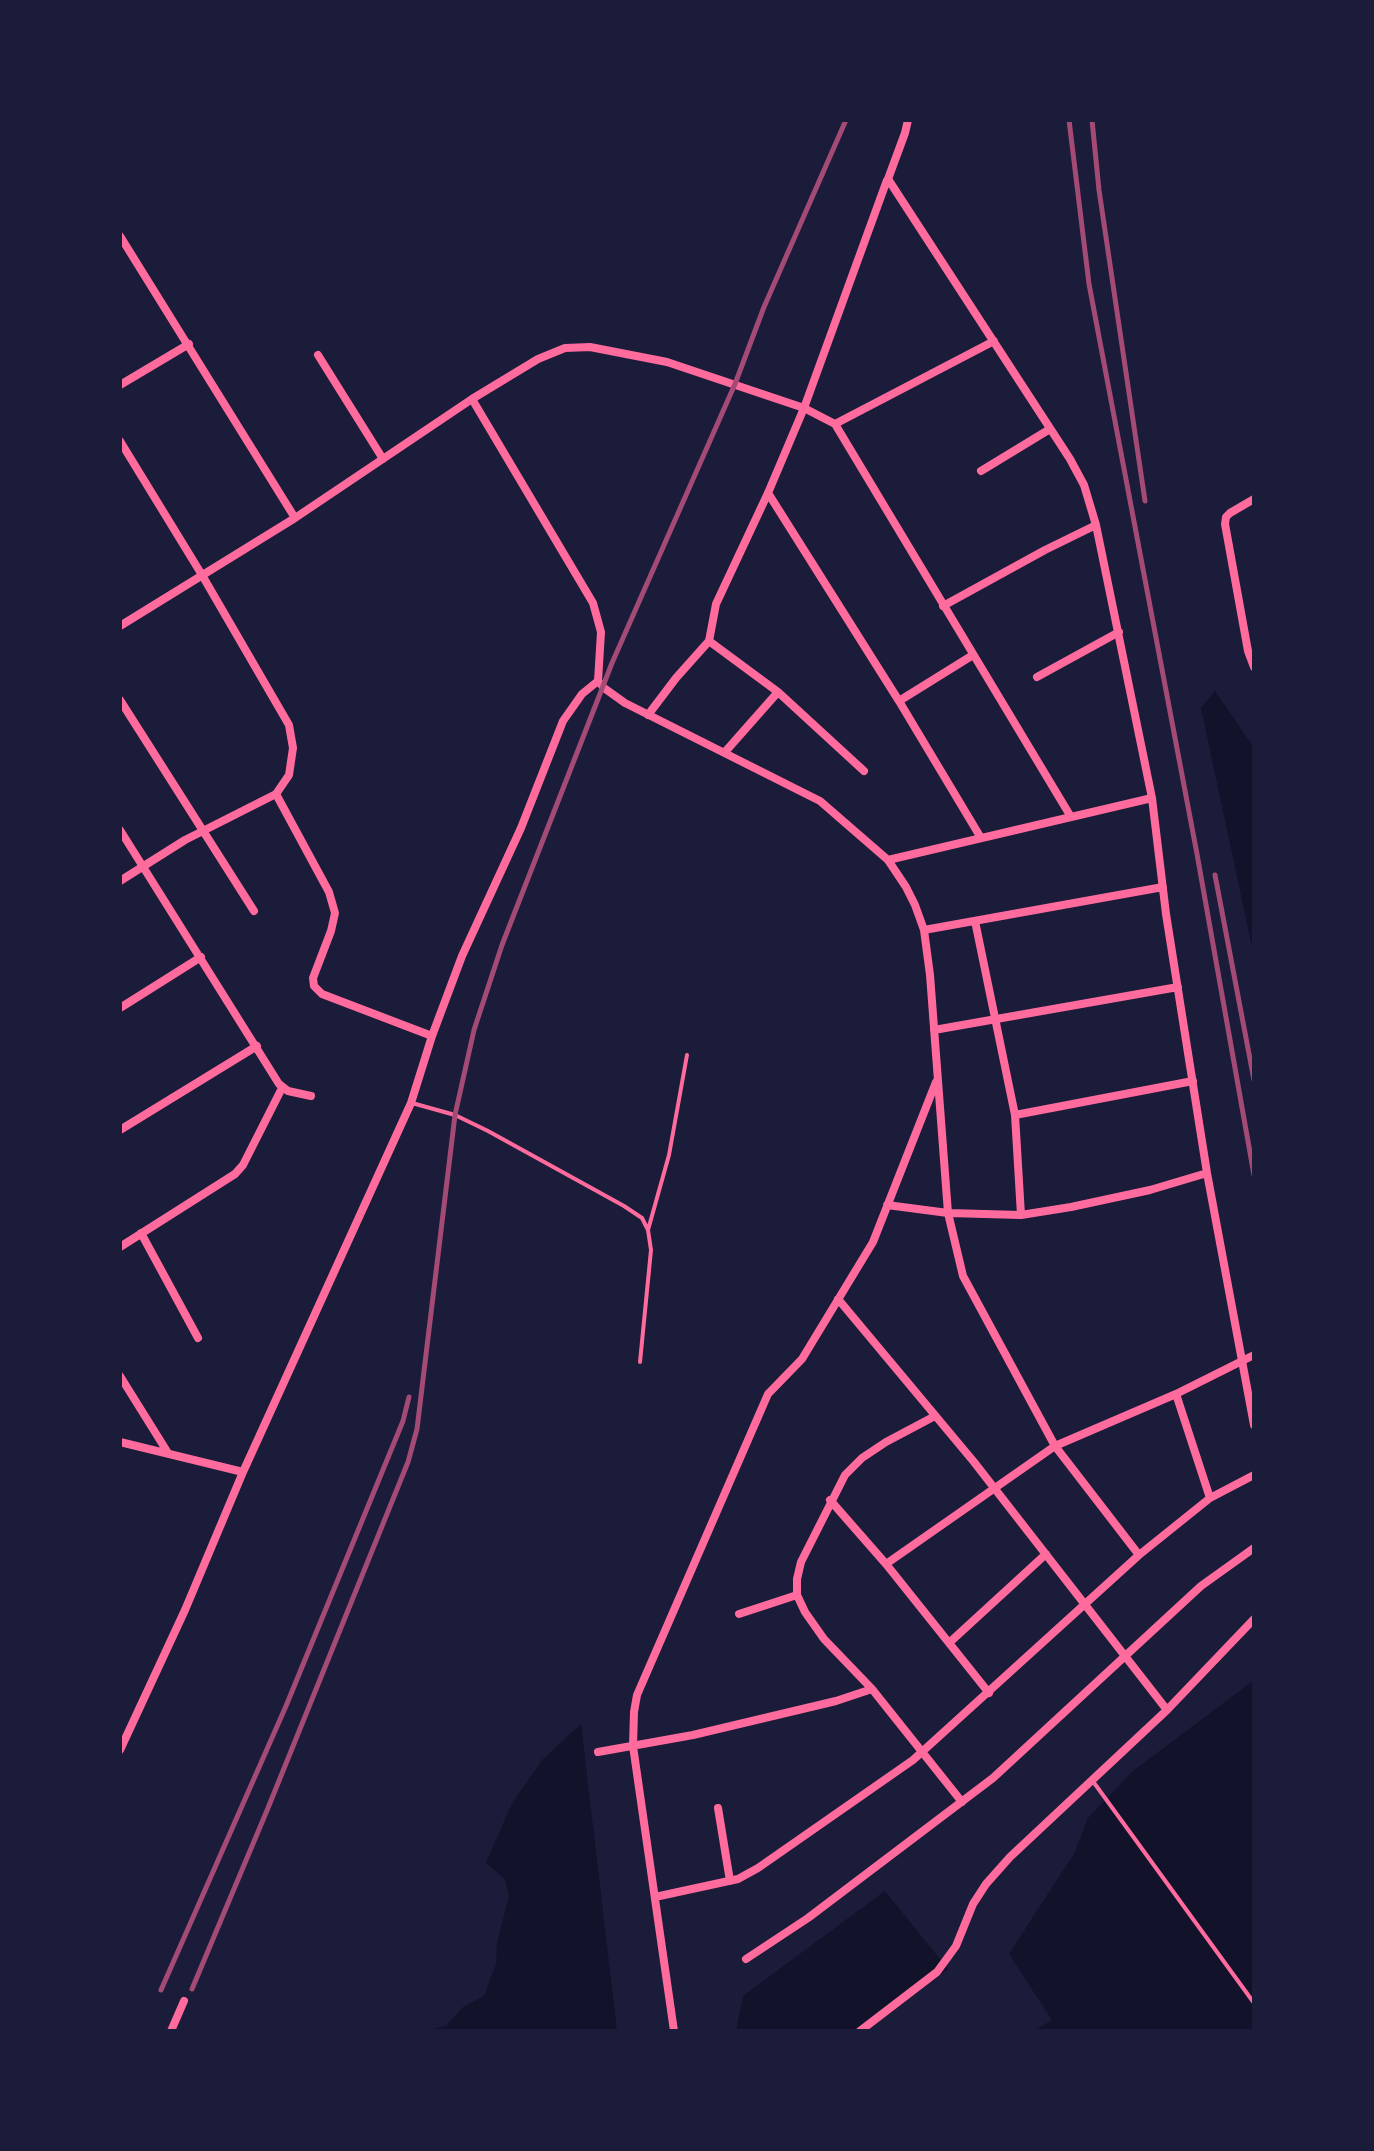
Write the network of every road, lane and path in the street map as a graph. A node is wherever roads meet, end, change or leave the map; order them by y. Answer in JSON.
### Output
{"nodes":[{"id":1,"x":908,"y":120,"type":"edge"},
{"id":2,"x":888,"y":179,"type":"junction"},
{"id":3,"x":120,"y":236,"type":"edge"},
{"id":4,"x":994,"y":341,"type":"junction"},
{"id":5,"x":189,"y":344,"type":"junction"},
{"id":6,"x":318,"y":355,"type":"dead end"},
{"id":7,"x":120,"y":386,"type":"edge"},
{"id":8,"x":472,"y":399,"type":"junction"},
{"id":9,"x":804,"y":408,"type":"junction"},
{"id":10,"x":834,"y":424,"type":"junction"},
{"id":11,"x":1050,"y":429,"type":"junction"},
{"id":12,"x":120,"y":442,"type":"edge"},
{"id":13,"x":383,"y":458,"type":"junction"},
{"id":14,"x":981,"y":471,"type":"dead end"},
{"id":15,"x":768,"y":493,"type":"junction"},
{"id":16,"x":1254,"y":499,"type":"edge"},
{"id":17,"x":295,"y":518,"type":"junction"},
{"id":18,"x":1096,"y":525,"type":"junction"},
{"id":19,"x":202,"y":575,"type":"junction"},
{"id":20,"x":944,"y":606,"type":"junction"},
{"id":21,"x":120,"y":626,"type":"edge"},
{"id":22,"x":1120,"y":632,"type":"junction"},
{"id":23,"x":709,"y":641,"type":"junction"},
{"id":24,"x":973,"y":656,"type":"junction"},
{"id":25,"x":1254,"y":667,"type":"edge"},
{"id":26,"x":1037,"y":677,"type":"dead end"},
{"id":27,"x":598,"y":682,"type":"junction"},
{"id":28,"x":778,"y":692,"type":"junction"},
{"id":29,"x":120,"y":700,"type":"edge"},
{"id":30,"x":899,"y":701,"type":"junction"},
{"id":31,"x":648,"y":715,"type":"junction"},
{"id":32,"x":725,"y":752,"type":"junction"},
{"id":33,"x":864,"y":770,"type":"dead end"},
{"id":34,"x":276,"y":794,"type":"junction"},
{"id":35,"x":1152,"y":798,"type":"junction"},
{"id":36,"x":1071,"y":817,"type":"junction"},
{"id":37,"x":120,"y":830,"type":"edge"},
{"id":38,"x":203,"y":831,"type":"junction"},
{"id":39,"x":981,"y":838,"type":"junction"},
{"id":40,"x":888,"y":860,"type":"junction"},
{"id":41,"x":144,"y":867,"type":"junction"},
{"id":42,"x":120,"y":882,"type":"edge"},
{"id":43,"x":1163,"y":887,"type":"junction"},
{"id":44,"x":254,"y":911,"type":"dead end"},
{"id":45,"x":975,"y":921,"type":"junction"},
{"id":46,"x":924,"y":930,"type":"junction"},
{"id":47,"x":201,"y":957,"type":"junction"},
{"id":48,"x":1178,"y":987,"type":"junction"},
{"id":49,"x":120,"y":1008,"type":"edge"},
{"id":50,"x":994,"y":1019,"type":"junction"},
{"id":51,"x":934,"y":1030,"type":"junction"},
{"id":52,"x":432,"y":1036,"type":"junction"},
{"id":53,"x":257,"y":1046,"type":"junction"},
{"id":54,"x":687,"y":1055,"type":"dead end"},
{"id":55,"x":937,"y":1080,"type":"junction"},
{"id":56,"x":1192,"y":1081,"type":"junction"},
{"id":57,"x":282,"y":1088,"type":"junction"},
{"id":58,"x":310,"y":1096,"type":"dead end"},
{"id":59,"x":411,"y":1102,"type":"junction"},
{"id":60,"x":1015,"y":1114,"type":"junction"},
{"id":61,"x":120,"y":1130,"type":"edge"},
{"id":62,"x":1207,"y":1173,"type":"junction"},
{"id":63,"x":887,"y":1205,"type":"junction"},
{"id":64,"x":948,"y":1214,"type":"junction"},
{"id":65,"x":1021,"y":1214,"type":"junction"},
{"id":66,"x":648,"y":1230,"type":"junction"},
{"id":67,"x":141,"y":1233,"type":"junction"},
{"id":68,"x":120,"y":1247,"type":"edge"},
{"id":69,"x":838,"y":1299,"type":"junction"},
{"id":70,"x":198,"y":1338,"type":"dead end"},
{"id":71,"x":1254,"y":1356,"type":"edge"},
{"id":72,"x":1242,"y":1361,"type":"junction"},
{"id":73,"x":640,"y":1362,"type":"dead end"},
{"id":74,"x":120,"y":1376,"type":"edge"},
{"id":75,"x":1176,"y":1394,"type":"junction"},
{"id":76,"x":935,"y":1416,"type":"junction"},
{"id":77,"x":1254,"y":1426,"type":"edge"},
{"id":78,"x":120,"y":1442,"type":"edge"},
{"id":79,"x":1056,"y":1446,"type":"junction"},
{"id":80,"x":169,"y":1454,"type":"junction"},
{"id":81,"x":243,"y":1472,"type":"junction"},
{"id":82,"x":1254,"y":1475,"type":"edge"},
{"id":83,"x":994,"y":1487,"type":"junction"},
{"id":84,"x":1210,"y":1498,"type":"junction"},
{"id":85,"x":830,"y":1500,"type":"junction"},
{"id":86,"x":1254,"y":1548,"type":"edge"},
{"id":87,"x":1046,"y":1554,"type":"junction"},
{"id":88,"x":1139,"y":1555,"type":"junction"},
{"id":89,"x":886,"y":1564,"type":"junction"},
{"id":90,"x":797,"y":1595,"type":"junction"},
{"id":91,"x":1086,"y":1605,"type":"junction"},
{"id":92,"x":740,"y":1614,"type":"dead end"},
{"id":93,"x":1254,"y":1619,"type":"edge"},
{"id":94,"x":949,"y":1643,"type":"junction"},
{"id":95,"x":1126,"y":1656,"type":"junction"},
{"id":96,"x":872,"y":1688,"type":"junction"},
{"id":97,"x":988,"y":1693,"type":"junction"},
{"id":98,"x":1168,"y":1710,"type":"junction"},
{"id":99,"x":121,"y":1744,"type":"edge"},
{"id":100,"x":633,"y":1746,"type":"junction"},
{"id":101,"x":598,"y":1752,"type":"dead end"},
{"id":102,"x":922,"y":1752,"type":"junction"},
{"id":103,"x":1092,"y":1780,"type":"junction"},
{"id":104,"x":962,"y":1802,"type":"junction"},
{"id":105,"x":718,"y":1808,"type":"dead end"},
{"id":106,"x":730,"y":1881,"type":"junction"},
{"id":107,"x":655,"y":1897,"type":"junction"},
{"id":108,"x":746,"y":1959,"type":"dead end"},
{"id":109,"x":184,"y":2000,"type":"dead end"},
{"id":110,"x":1254,"y":2003,"type":"edge"},
{"id":111,"x":171,"y":2031,"type":"edge"},
{"id":112,"x":674,"y":2031,"type":"edge"},
{"id":113,"x":860,"y":2031,"type":"edge"}],
"edges":[{"from":1,"to":2,"type":"street"},
{"from":2,"to":4,"type":"street"},
{"from":2,"to":9,"type":"street"},
{"from":3,"to":5,"type":"street"},
{"from":4,"to":10,"type":"street"},
{"from":4,"to":11,"type":"street"},
{"from":5,"to":7,"type":"street"},
{"from":5,"to":17,"type":"street"},
{"from":6,"to":13,"type":"street"},
{"from":8,"to":9,"type":"street"},
{"from":8,"to":13,"type":"street"},
{"from":8,"to":27,"type":"street"},
{"from":9,"to":10,"type":"street"},
{"from":9,"to":15,"type":"street"},
{"from":10,"to":20,"type":"street"},
{"from":11,"to":14,"type":"street"},
{"from":11,"to":18,"type":"street"},
{"from":12,"to":19,"type":"street"},
{"from":13,"to":17,"type":"street"},
{"from":15,"to":23,"type":"street"},
{"from":15,"to":30,"type":"street"},
{"from":16,"to":25,"type":"street"},
{"from":17,"to":19,"type":"street"},
{"from":18,"to":20,"type":"street"},
{"from":18,"to":22,"type":"street"},
{"from":19,"to":21,"type":"street"},
{"from":19,"to":34,"type":"street"},
{"from":20,"to":24,"type":"street"},
{"from":22,"to":26,"type":"street"},
{"from":22,"to":35,"type":"street"},
{"from":23,"to":28,"type":"street"},
{"from":23,"to":31,"type":"street"},
{"from":24,"to":30,"type":"street"},
{"from":24,"to":36,"type":"street"},
{"from":27,"to":31,"type":"street"},
{"from":27,"to":52,"type":"street"},
{"from":28,"to":32,"type":"street"},
{"from":28,"to":33,"type":"street"},
{"from":29,"to":38,"type":"street"},
{"from":30,"to":39,"type":"street"},
{"from":31,"to":32,"type":"street"},
{"from":32,"to":40,"type":"street"},
{"from":34,"to":38,"type":"street"},
{"from":34,"to":52,"type":"street"},
{"from":35,"to":36,"type":"street"},
{"from":35,"to":43,"type":"street"},
{"from":36,"to":39,"type":"street"},
{"from":37,"to":41,"type":"street"},
{"from":38,"to":41,"type":"street"},
{"from":38,"to":44,"type":"street"},
{"from":39,"to":40,"type":"street"},
{"from":40,"to":46,"type":"street"},
{"from":41,"to":42,"type":"street"},
{"from":41,"to":47,"type":"street"},
{"from":43,"to":45,"type":"street"},
{"from":43,"to":48,"type":"street"},
{"from":45,"to":46,"type":"street"},
{"from":45,"to":50,"type":"street"},
{"from":46,"to":51,"type":"street"},
{"from":47,"to":49,"type":"street"},
{"from":47,"to":53,"type":"street"},
{"from":48,"to":50,"type":"street"},
{"from":48,"to":56,"type":"street"},
{"from":50,"to":51,"type":"street"},
{"from":50,"to":60,"type":"street"},
{"from":51,"to":55,"type":"street"},
{"from":52,"to":59,"type":"street"},
{"from":53,"to":57,"type":"street"},
{"from":53,"to":61,"type":"street"},
{"from":54,"to":66,"type":"lane"},
{"from":55,"to":63,"type":"street"},
{"from":55,"to":64,"type":"street"},
{"from":56,"to":60,"type":"street"},
{"from":56,"to":62,"type":"street"},
{"from":57,"to":58,"type":"street"},
{"from":57,"to":67,"type":"street"},
{"from":59,"to":66,"type":"lane"},
{"from":59,"to":81,"type":"street"},
{"from":60,"to":65,"type":"street"},
{"from":62,"to":65,"type":"street"},
{"from":62,"to":72,"type":"street"},
{"from":63,"to":64,"type":"street"},
{"from":63,"to":69,"type":"street"},
{"from":64,"to":65,"type":"street"},
{"from":64,"to":79,"type":"street"},
{"from":66,"to":73,"type":"lane"},
{"from":67,"to":68,"type":"street"},
{"from":67,"to":70,"type":"street"},
{"from":69,"to":76,"type":"street"},
{"from":69,"to":100,"type":"street"},
{"from":71,"to":72,"type":"street"},
{"from":72,"to":75,"type":"street"},
{"from":72,"to":77,"type":"street"},
{"from":74,"to":80,"type":"street"},
{"from":75,"to":79,"type":"street"},
{"from":75,"to":84,"type":"street"},
{"from":76,"to":83,"type":"street"},
{"from":76,"to":85,"type":"street"},
{"from":78,"to":80,"type":"street"},
{"from":79,"to":83,"type":"street"},
{"from":79,"to":88,"type":"street"},
{"from":80,"to":81,"type":"street"},
{"from":81,"to":99,"type":"street"},
{"from":82,"to":84,"type":"street"},
{"from":83,"to":87,"type":"street"},
{"from":83,"to":89,"type":"street"},
{"from":84,"to":88,"type":"street"},
{"from":85,"to":89,"type":"street"},
{"from":85,"to":90,"type":"street"},
{"from":86,"to":95,"type":"street"},
{"from":87,"to":91,"type":"street"},
{"from":87,"to":94,"type":"street"},
{"from":88,"to":91,"type":"street"},
{"from":89,"to":94,"type":"street"},
{"from":90,"to":92,"type":"street"},
{"from":90,"to":96,"type":"street"},
{"from":91,"to":95,"type":"street"},
{"from":91,"to":97,"type":"street"},
{"from":93,"to":98,"type":"street"},
{"from":94,"to":97,"type":"street"},
{"from":95,"to":98,"type":"street"},
{"from":95,"to":104,"type":"street"},
{"from":96,"to":100,"type":"street"},
{"from":96,"to":102,"type":"street"},
{"from":97,"to":102,"type":"street"},
{"from":98,"to":103,"type":"street"},
{"from":100,"to":101,"type":"street"},
{"from":100,"to":107,"type":"street"},
{"from":102,"to":104,"type":"street"},
{"from":102,"to":106,"type":"street"},
{"from":103,"to":110,"type":"lane"},
{"from":103,"to":113,"type":"street"},
{"from":104,"to":108,"type":"street"},
{"from":105,"to":106,"type":"street"},
{"from":106,"to":107,"type":"street"},
{"from":107,"to":112,"type":"street"},
{"from":109,"to":111,"type":"street"}]}
